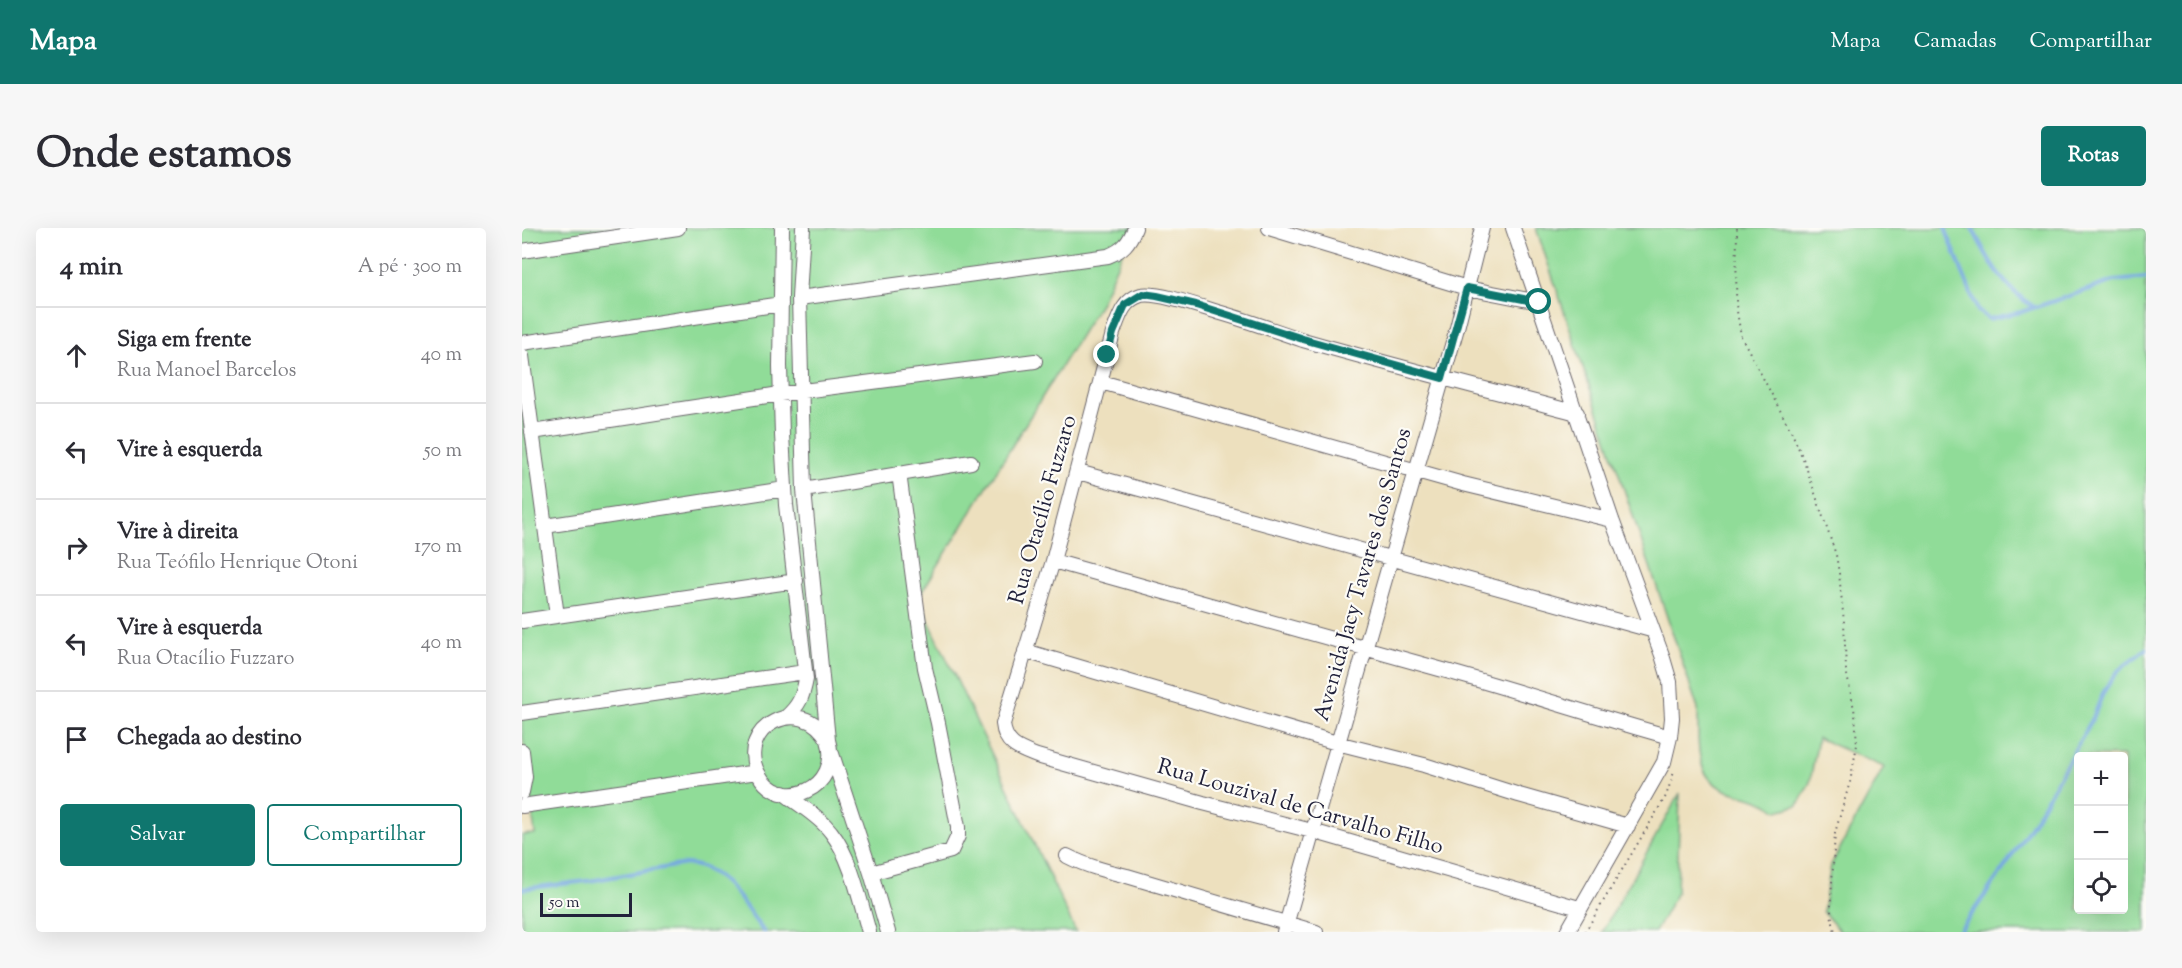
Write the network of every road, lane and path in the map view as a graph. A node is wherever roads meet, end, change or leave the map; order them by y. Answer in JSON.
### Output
{"nodes":[{"id":1,"x":678,"y":228,"type":"edge"},
{"id":2,"x":782,"y":228,"type":"edge"},
{"id":3,"x":803,"y":228,"type":"edge"},
{"id":4,"x":1136,"y":228,"type":"edge"},
{"id":5,"x":1269,"y":228,"type":"edge"},
{"id":6,"x":1482,"y":228,"type":"edge"},
{"id":7,"x":1513,"y":228,"type":"edge"},
{"id":8,"x":1737,"y":228,"type":"edge"},
{"id":9,"x":522,"y":251,"type":"edge"},
{"id":10,"x":1467,"y":288,"type":"junction"},
{"id":11,"x":799,"y":298,"type":"junction"},
{"id":12,"x":1539,"y":302,"type":"junction"},
{"id":13,"x":781,"y":304,"type":"junction"},
{"id":14,"x":522,"y":344,"type":"edge"},
{"id":15,"x":522,"y":356,"type":"edge"},
{"id":16,"x":1035,"y":361,"type":"dead end"},
{"id":17,"x":523,"y":376,"type":"edge"},
{"id":18,"x":1442,"y":378,"type":"junction"},
{"id":19,"x":1101,"y":382,"type":"junction"},
{"id":20,"x":801,"y":391,"type":"junction"},
{"id":21,"x":780,"y":394,"type":"junction"},
{"id":22,"x":1577,"y":413,"type":"junction"},
{"id":23,"x":532,"y":432,"type":"junction"},
{"id":24,"x":971,"y":462,"type":"dead end"},
{"id":25,"x":1415,"y":471,"type":"junction"},
{"id":26,"x":1078,"y":472,"type":"junction"},
{"id":27,"x":899,"y":473,"type":"junction"},
{"id":28,"x":785,"y":489,"type":"junction"},
{"id":29,"x":804,"y":490,"type":"junction"},
{"id":30,"x":1612,"y":520,"type":"junction"},
{"id":31,"x":545,"y":526,"type":"junction"},
{"id":32,"x":1391,"y":559,"type":"junction"},
{"id":33,"x":1053,"y":561,"type":"junction"},
{"id":34,"x":796,"y":581,"type":"junction"},
{"id":35,"x":557,"y":616,"type":"junction"},
{"id":36,"x":522,"y":621,"type":"edge"},
{"id":37,"x":1651,"y":630,"type":"junction"},
{"id":38,"x":1364,"y":650,"type":"junction"},
{"id":39,"x":1025,"y":651,"type":"junction"},
{"id":40,"x":805,"y":672,"type":"junction"},
{"id":41,"x":522,"y":713,"type":"edge"},
{"id":42,"x":786,"y":717,"type":"junction"},
{"id":43,"x":1670,"y":737,"type":"junction"},
{"id":44,"x":1337,"y":743,"type":"junction"},
{"id":45,"x":829,"y":744,"type":"junction"},
{"id":46,"x":1012,"y":746,"type":"joint"},
{"id":47,"x":522,"y":751,"type":"edge"},
{"id":48,"x":1676,"y":766,"type":"dead end"},
{"id":49,"x":757,"y":772,"type":"junction"},
{"id":50,"x":522,"y":792,"type":"edge"},
{"id":51,"x":784,"y":793,"type":"junction"},
{"id":52,"x":522,"y":806,"type":"edge"},
{"id":53,"x":1628,"y":826,"type":"junction"},
{"id":54,"x":1312,"y":831,"type":"junction"},
{"id":55,"x":1067,"y":856,"type":"dead end"},
{"id":56,"x":872,"y":873,"type":"junction"},
{"id":57,"x":1579,"y":908,"type":"junction"},
{"id":58,"x":1285,"y":927,"type":"edge"},
{"id":59,"x":869,"y":932,"type":"edge"},
{"id":60,"x":888,"y":932,"type":"edge"},
{"id":61,"x":1316,"y":932,"type":"edge"},
{"id":62,"x":1567,"y":932,"type":"edge"},
{"id":63,"x":1585,"y":932,"type":"edge"},
{"id":64,"x":1835,"y":932,"type":"edge"}],
"edges":[{"from":1,"to":9,"type":"street"},
{"from":2,"to":13,"type":"street"},
{"from":3,"to":11,"type":"street"},
{"from":4,"to":11,"type":"street"},
{"from":5,"to":10,"type":"street"},
{"from":6,"to":10,"type":"street","name":"Avenida Jacy Tavares dos Santos"},
{"from":7,"to":12,"type":"street"},
{"from":8,"to":64,"type":"path"},
{"from":10,"to":12,"type":"street"},
{"from":10,"to":18,"type":"street","name":"Avenida Jacy Tavares dos Santos"},
{"from":11,"to":20,"type":"street"},
{"from":12,"to":22,"type":"street"},
{"from":13,"to":14,"type":"street"},
{"from":13,"to":21,"type":"street"},
{"from":15,"to":17,"type":"street"},
{"from":16,"to":20,"type":"street"},
{"from":17,"to":23,"type":"street"},
{"from":18,"to":19,"type":"street","name":"Rua Otacílio Fuzzaro"},
{"from":18,"to":22,"type":"street"},
{"from":18,"to":25,"type":"street","name":"Avenida Jacy Tavares dos Santos"},
{"from":19,"to":25,"type":"street"},
{"from":19,"to":26,"type":"street","name":"Rua Otacílio Fuzzaro"},
{"from":20,"to":21,"type":"street"},
{"from":20,"to":29,"type":"street"},
{"from":21,"to":23,"type":"street"},
{"from":21,"to":28,"type":"street"},
{"from":22,"to":30,"type":"street"},
{"from":23,"to":31,"type":"street"},
{"from":24,"to":27,"type":"street"},
{"from":25,"to":30,"type":"street"},
{"from":25,"to":32,"type":"street","name":"Avenida Jacy Tavares dos Santos"},
{"from":26,"to":32,"type":"street"},
{"from":26,"to":33,"type":"street","name":"Rua Otacílio Fuzzaro"},
{"from":27,"to":29,"type":"street"},
{"from":27,"to":56,"type":"street"},
{"from":28,"to":31,"type":"street"},
{"from":28,"to":34,"type":"street"},
{"from":29,"to":45,"type":"street"},
{"from":30,"to":37,"type":"street"},
{"from":31,"to":35,"type":"street"},
{"from":32,"to":37,"type":"street"},
{"from":32,"to":38,"type":"street","name":"Avenida Jacy Tavares dos Santos"},
{"from":33,"to":38,"type":"street"},
{"from":33,"to":39,"type":"street","name":"Rua Otacílio Fuzzaro"},
{"from":34,"to":35,"type":"street"},
{"from":34,"to":40,"type":"street"},
{"from":35,"to":36,"type":"street"},
{"from":37,"to":43,"type":"street"},
{"from":38,"to":43,"type":"street"},
{"from":38,"to":44,"type":"street","name":"Avenida Jacy Tavares dos Santos"},
{"from":39,"to":44,"type":"street"},
{"from":39,"to":46,"type":"street","name":"Rua Otacílio Fuzzaro"},
{"from":40,"to":41,"type":"street"},
{"from":40,"to":42,"type":"street"},
{"from":42,"to":45,"type":"street"},
{"from":42,"to":49,"type":"street"},
{"from":43,"to":53,"type":"street"},
{"from":44,"to":53,"type":"street"},
{"from":44,"to":54,"type":"street","name":"Avenida Jacy Tavares dos Santos"},
{"from":45,"to":51,"type":"street"},
{"from":45,"to":56,"type":"street"},
{"from":46,"to":54,"type":"street","name":"Rua Louzival de Carvalho Filho"},
{"from":47,"to":50,"type":"street"},
{"from":48,"to":63,"type":"path"},
{"from":49,"to":51,"type":"street"},
{"from":49,"to":52,"type":"street"},
{"from":51,"to":59,"type":"street"},
{"from":53,"to":57,"type":"street"},
{"from":54,"to":57,"type":"street","name":"Rua Louzival de Carvalho Filho"},
{"from":54,"to":58,"type":"street","name":"Avenida Jacy Tavares dos Santos"},
{"from":55,"to":58,"type":"street"},
{"from":56,"to":60,"type":"street"},
{"from":57,"to":62,"type":"street"},
{"from":58,"to":61,"type":"street"}]}
